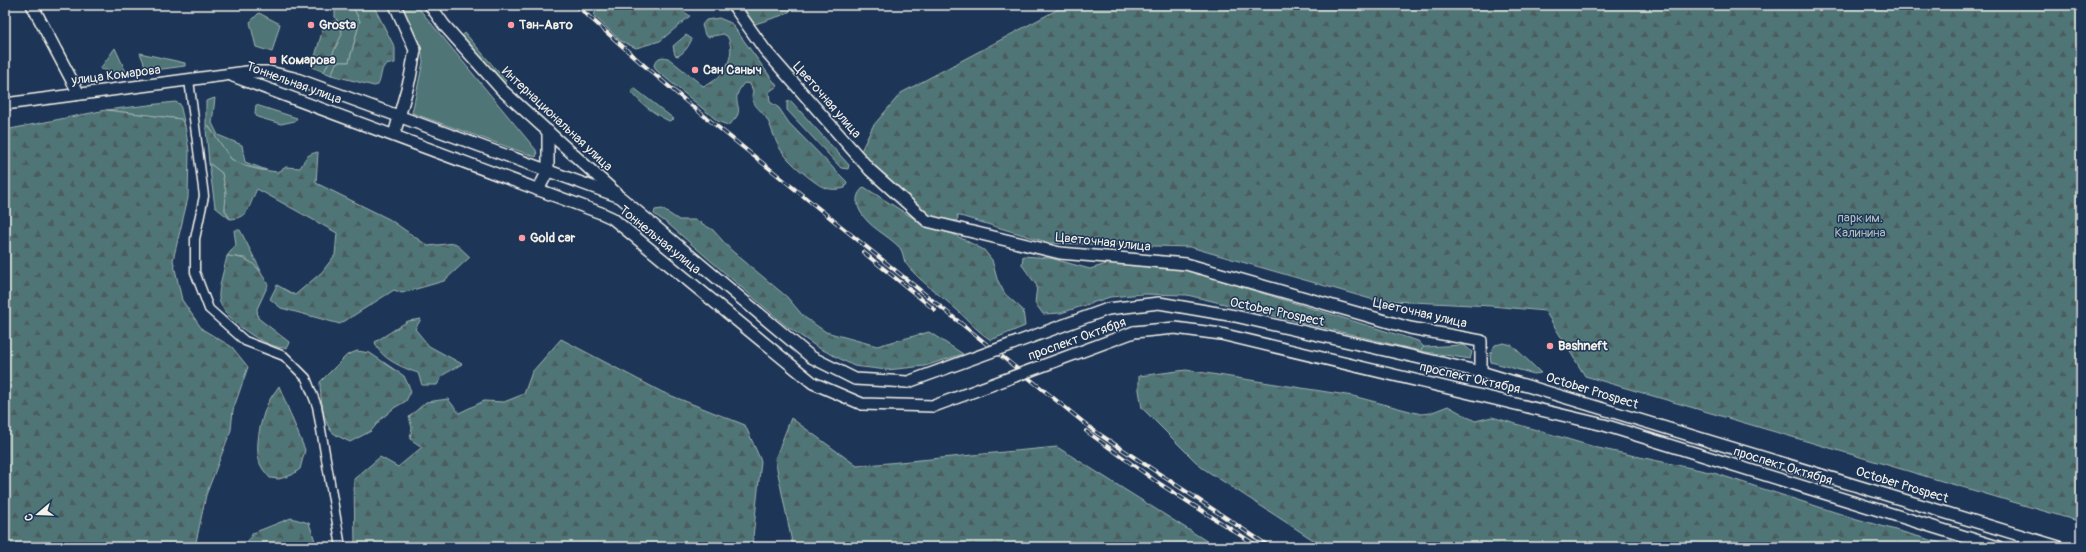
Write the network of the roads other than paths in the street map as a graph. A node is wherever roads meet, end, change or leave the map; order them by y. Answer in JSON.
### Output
{"nodes":[{"id":1,"x":32,"y":5,"type":"edge"},
{"id":2,"x":395,"y":5,"type":"edge"},
{"id":3,"x":430,"y":5,"type":"edge"},
{"id":4,"x":734,"y":5,"type":"edge"},
{"id":5,"x":230,"y":75,"type":"junction"},
{"id":6,"x":189,"y":80,"type":"junction"},
{"id":7,"x":79,"y":94,"type":"junction"},
{"id":8,"x":5,"y":104,"type":"edge"},
{"id":9,"x":400,"y":117,"type":"junction"},
{"id":10,"x":548,"y":131,"type":"junction"},
{"id":11,"x":394,"y":135,"type":"junction"},
{"id":12,"x":548,"y":171,"type":"junction"},
{"id":13,"x":538,"y":190,"type":"junction"},
{"id":14,"x":620,"y":197,"type":"junction"},
{"id":15,"x":1108,"y":309,"type":"joint"},
{"id":16,"x":1481,"y":372,"type":"junction"},
{"id":17,"x":908,"y":382,"type":"joint"},
{"id":18,"x":934,"y":406,"type":"joint"},
{"id":19,"x":341,"y":547,"type":"edge"},
{"id":20,"x":1998,"y":547,"type":"edge"},
{"id":21,"x":2059,"y":547,"type":"edge"}],
"edges":[{"from":1,"to":7,"type":"main road"},
{"from":2,"to":9,"type":"main road"},
{"from":3,"to":10,"type":"main road","name":"Интернациональная улица"},
{"from":4,"to":16,"type":"main road","name":"Цветочная улица"},
{"from":5,"to":6,"type":"main road","name":"улица Комарова"},
{"from":5,"to":9,"type":"main road","name":"Тоннельная улица"},
{"from":5,"to":11,"type":"main road","name":"Тоннельная улица"},
{"from":6,"to":7,"type":"main road","name":"улица Комарова"},
{"from":6,"to":19,"type":"street"},
{"from":7,"to":8,"type":"main road","name":"улица Комарова"},
{"from":9,"to":11,"type":"main road"},
{"from":9,"to":12,"type":"main road","name":"Тоннельная улица"},
{"from":10,"to":12,"type":"main road"},
{"from":10,"to":14,"type":"main road","name":"Интернациональная улица"},
{"from":11,"to":13,"type":"main road","name":"Тоннельная улица"},
{"from":12,"to":13,"type":"main road"},
{"from":12,"to":14,"type":"main road","name":"Тоннельная улица"},
{"from":13,"to":18,"type":"main road","name":"Тоннельная улица"},
{"from":14,"to":17,"type":"main road","name":"Тоннельная улица"},
{"from":15,"to":16,"type":"main road","name":"October Prospect"},
{"from":15,"to":17,"type":"main road","name":"проспект Октября","bridge":true},
{"from":16,"to":21,"type":"main road","name":"October Prospect"},
{"from":18,"to":20,"type":"main road","name":"проспект Октября","bridge":true}]}
